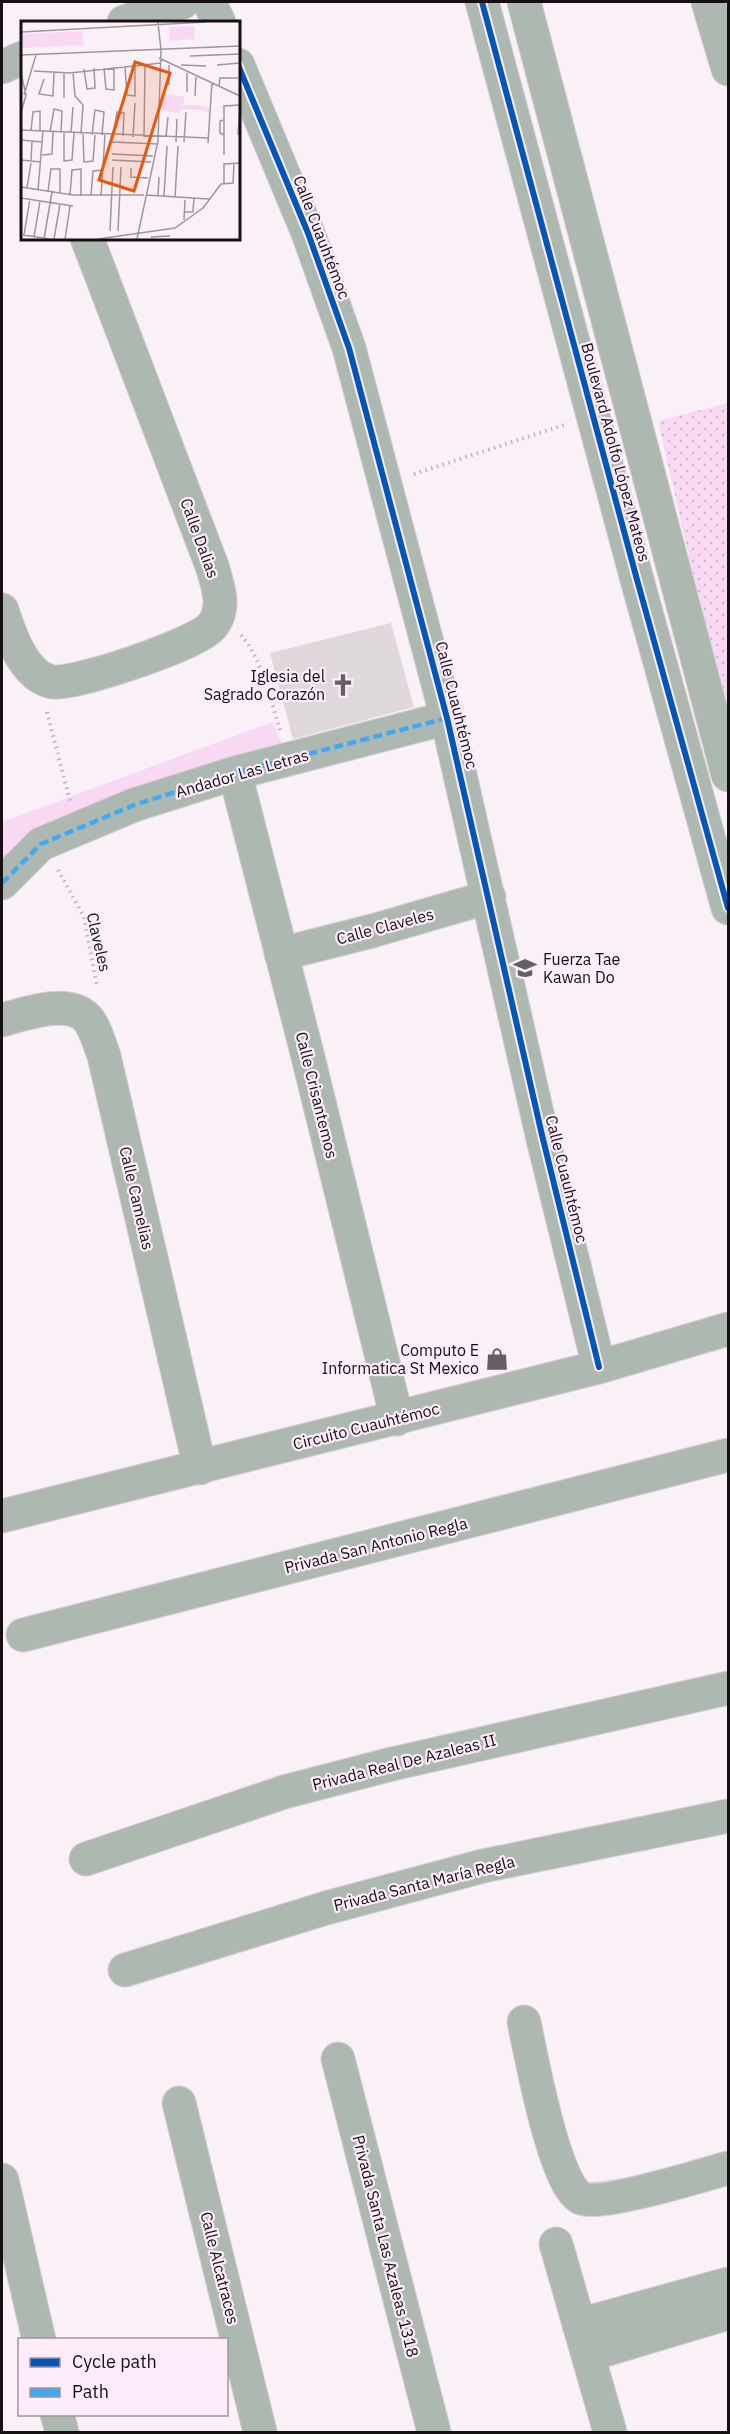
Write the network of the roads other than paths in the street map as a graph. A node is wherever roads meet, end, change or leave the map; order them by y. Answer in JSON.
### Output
{"nodes":[{"id":1,"x":183,"y":2,"type":"edge"},
{"id":2,"x":209,"y":2,"type":"edge"},
{"id":3,"x":483,"y":2,"type":"edge"},
{"id":4,"x":524,"y":2,"type":"edge"},
{"id":5,"x":708,"y":2,"type":"edge"},
{"id":6,"x":126,"y":21,"type":"edge"},
{"id":7,"x":218,"y":21,"type":"edge"},
{"id":8,"x":729,"y":69,"type":"edge"},
{"id":9,"x":240,"y":70,"type":"edge"},
{"id":10,"x":88,"y":240,"type":"edge"},
{"id":11,"x":674,"y":569,"type":"junction"},
{"id":12,"x":636,"y":576,"type":"junction"},
{"id":13,"x":2,"y":610,"type":"edge"},
{"id":14,"x":447,"y":718,"type":"junction"},
{"id":15,"x":235,"y":773,"type":"junction"},
{"id":16,"x":729,"y":775,"type":"edge"},
{"id":17,"x":2,"y":883,"type":"edge"},
{"id":18,"x":489,"y":897,"type":"junction"},
{"id":19,"x":729,"y":908,"type":"edge"},
{"id":20,"x":281,"y":954,"type":"junction"},
{"id":21,"x":2,"y":1020,"type":"edge"},
{"id":22,"x":729,"y":1329,"type":"edge"},
{"id":23,"x":599,"y":1367,"type":"junction"},
{"id":24,"x":397,"y":1419,"type":"junction"},
{"id":25,"x":729,"y":1455,"type":"edge"},
{"id":26,"x":200,"y":1468,"type":"junction"},
{"id":27,"x":2,"y":1516,"type":"edge"},
{"id":28,"x":23,"y":1635,"type":"dead end"},
{"id":29,"x":729,"y":1688,"type":"edge"},
{"id":30,"x":729,"y":1816,"type":"edge"},
{"id":31,"x":86,"y":1859,"type":"dead end"},
{"id":32,"x":125,"y":1970,"type":"dead end"},
{"id":33,"x":524,"y":2022,"type":"dead end"},
{"id":34,"x":338,"y":2059,"type":"dead end"},
{"id":35,"x":179,"y":2103,"type":"dead end"},
{"id":36,"x":729,"y":2168,"type":"edge"},
{"id":37,"x":2,"y":2180,"type":"edge"},
{"id":38,"x":7,"y":2224,"type":"edge"},
{"id":39,"x":556,"y":2244,"type":"dead end"},
{"id":40,"x":729,"y":2284,"type":"edge"},
{"id":41,"x":729,"y":2313,"type":"edge"},
{"id":42,"x":38,"y":2338,"type":"edge"},
{"id":43,"x":583,"y":2340,"type":"junction"},
{"id":44,"x":57,"y":2416,"type":"edge"},
{"id":45,"x":62,"y":2433,"type":"edge"},
{"id":46,"x":260,"y":2433,"type":"edge"},
{"id":47,"x":434,"y":2433,"type":"edge"},
{"id":48,"x":610,"y":2433,"type":"edge"}],
"edges":[{"from":1,"to":6,"type":"street"},
{"from":2,"to":7,"type":"street"},
{"from":3,"to":12,"type":"street","name":"Boulevard Adolfo López Mateos"},
{"from":4,"to":11,"type":"street","name":"Boulevard Adolfo López Mateos"},
{"from":5,"to":8,"type":"street"},
{"from":9,"to":14,"type":"street","name":"Calle Cuauhtémoc"},
{"from":10,"to":13,"type":"street","name":"Calle Dalias"},
{"from":11,"to":12,"type":"street"},
{"from":11,"to":16,"type":"street","name":"Boulevard Adolfo López Mateos"},
{"from":12,"to":19,"type":"street","name":"Boulevard Adolfo López Mateos"},
{"from":14,"to":15,"type":"street","name":"Andador Las Letras"},
{"from":14,"to":18,"type":"street","name":"Calle Cuauhtémoc"},
{"from":15,"to":17,"type":"street","name":"Andador Las Letras"},
{"from":15,"to":20,"type":"street","name":"Calle Crisantemos"},
{"from":18,"to":20,"type":"street","name":"Calle Claveles"},
{"from":18,"to":23,"type":"street","name":"Calle Cuauhtémoc"},
{"from":20,"to":24,"type":"street","name":"Calle Crisantemos"},
{"from":21,"to":26,"type":"street","name":"Calle Camelias"},
{"from":22,"to":23,"type":"street","name":"Circuito Cuauhtémoc"},
{"from":23,"to":24,"type":"street","name":"Circuito Cuauhtémoc"},
{"from":24,"to":26,"type":"street","name":"Circuito Cuauhtémoc"},
{"from":25,"to":28,"type":"street","name":"Privada San Antonio Regla"},
{"from":26,"to":27,"type":"street","name":"Circuito Cuauhtémoc"},
{"from":29,"to":31,"type":"street","name":"Privada Real De Azaleas II"},
{"from":30,"to":32,"type":"street","name":"Privada Santa María Regla"},
{"from":33,"to":36,"type":"street"},
{"from":34,"to":47,"type":"street","name":"Privada Santa Las Azaleas 1318"},
{"from":35,"to":46,"type":"street","name":"Calle Alcatraces"},
{"from":37,"to":38,"type":"street"},
{"from":38,"to":42,"type":"street"},
{"from":39,"to":43,"type":"street"},
{"from":40,"to":43,"type":"street"},
{"from":41,"to":43,"type":"street"},
{"from":43,"to":48,"type":"street"},
{"from":44,"to":45,"type":"street"}]}
